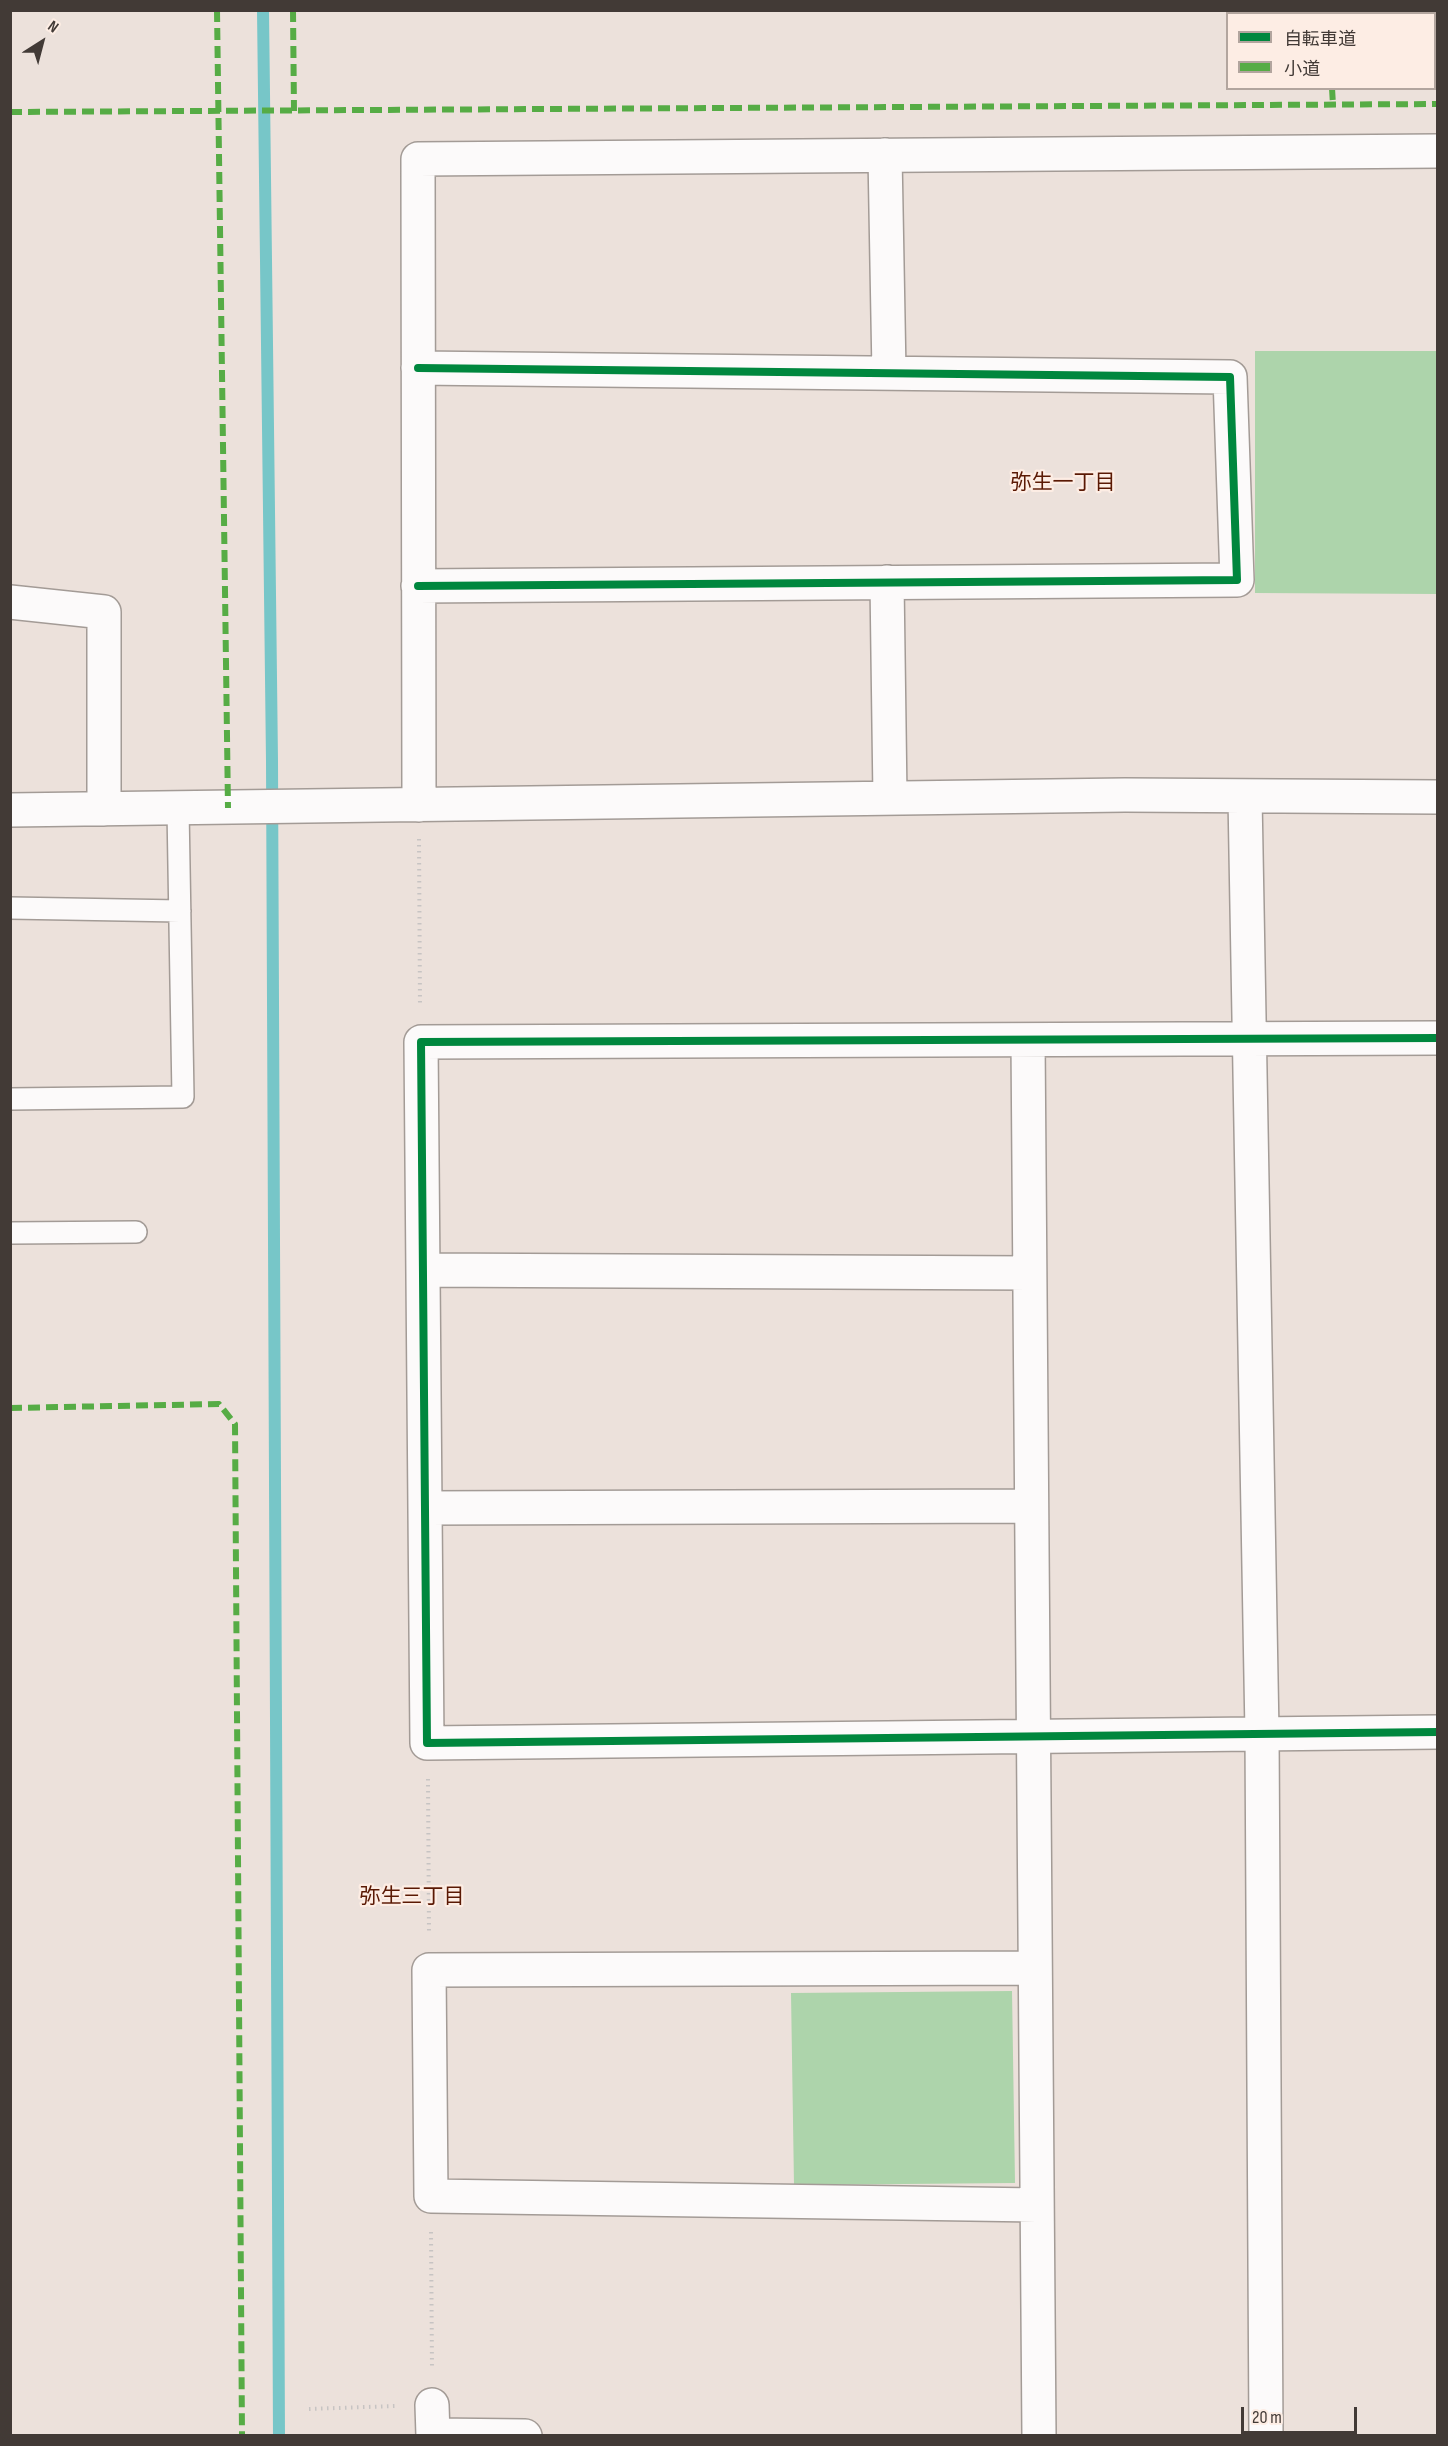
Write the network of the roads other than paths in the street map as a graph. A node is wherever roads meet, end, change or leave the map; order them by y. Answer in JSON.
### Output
{"nodes":[{"id":1,"x":1437,"y":151,"type":"edge"},
{"id":2,"x":885,"y":155,"type":"junction"},
{"id":3,"x":418,"y":368,"type":"junction"},
{"id":4,"x":889,"y":373,"type":"junction"},
{"id":5,"x":887,"y":582,"type":"junction"},
{"id":6,"x":418,"y":586,"type":"junction"},
{"id":7,"x":10,"y":602,"type":"edge"},
{"id":8,"x":1245,"y":797,"type":"junction"},
{"id":9,"x":1437,"y":797,"type":"edge"},
{"id":10,"x":890,"y":798,"type":"junction"},
{"id":11,"x":419,"y":805,"type":"junction"},
{"id":12,"x":104,"y":809,"type":"junction"},
{"id":13,"x":178,"y":809,"type":"junction"},
{"id":14,"x":10,"y":810,"type":"edge"},
{"id":15,"x":10,"y":908,"type":"edge"},
{"id":16,"x":180,"y":911,"type":"junction"},
{"id":17,"x":1437,"y":1038,"type":"edge"},
{"id":18,"x":1249,"y":1040,"type":"junction"},
{"id":19,"x":1028,"y":1041,"type":"junction"},
{"id":20,"x":10,"y":1099,"type":"edge"},
{"id":21,"x":136,"y":1232,"type":"dead end"},
{"id":22,"x":10,"y":1233,"type":"edge"},
{"id":23,"x":423,"y":1270,"type":"junction"},
{"id":24,"x":1029,"y":1273,"type":"junction"},
{"id":25,"x":1030,"y":1506,"type":"junction"},
{"id":26,"x":425,"y":1508,"type":"junction"},
{"id":27,"x":1437,"y":1732,"type":"edge"},
{"id":28,"x":1262,"y":1733,"type":"junction"},
{"id":29,"x":1032,"y":1735,"type":"junction"},
{"id":30,"x":1034,"y":1968,"type":"junction"},
{"id":31,"x":1037,"y":2205,"type":"junction"},
{"id":32,"x":433,"y":2425,"type":"edge"},
{"id":33,"x":525,"y":2436,"type":"edge"},
{"id":34,"x":1039,"y":2436,"type":"edge"},
{"id":35,"x":1266,"y":2436,"type":"edge"}],
"edges":[{"from":1,"to":2,"type":"street"},
{"from":2,"to":3,"type":"street"},
{"from":2,"to":4,"type":"street"},
{"from":3,"to":4,"type":"street"},
{"from":3,"to":6,"type":"street"},
{"from":4,"to":5,"type":"street"},
{"from":5,"to":6,"type":"street"},
{"from":5,"to":10,"type":"street"},
{"from":6,"to":11,"type":"street"},
{"from":7,"to":12,"type":"street"},
{"from":8,"to":9,"type":"street"},
{"from":8,"to":10,"type":"street"},
{"from":8,"to":18,"type":"street"},
{"from":10,"to":11,"type":"street"},
{"from":11,"to":13,"type":"street"},
{"from":12,"to":13,"type":"street"},
{"from":12,"to":14,"type":"street"},
{"from":13,"to":16,"type":"lane"},
{"from":15,"to":16,"type":"lane"},
{"from":16,"to":20,"type":"lane"},
{"from":17,"to":18,"type":"street"},
{"from":18,"to":19,"type":"street"},
{"from":18,"to":28,"type":"street"},
{"from":19,"to":23,"type":"street"},
{"from":19,"to":24,"type":"street"},
{"from":21,"to":22,"type":"lane"},
{"from":23,"to":24,"type":"street"},
{"from":23,"to":26,"type":"street"},
{"from":24,"to":25,"type":"street"},
{"from":25,"to":26,"type":"street"},
{"from":25,"to":29,"type":"street"},
{"from":26,"to":29,"type":"street"},
{"from":27,"to":28,"type":"street"},
{"from":28,"to":29,"type":"street"},
{"from":28,"to":35,"type":"street"},
{"from":29,"to":30,"type":"street"},
{"from":30,"to":31,"type":"street"},
{"from":30,"to":31,"type":"street"},
{"from":31,"to":34,"type":"street"},
{"from":32,"to":33,"type":"street"}]}
